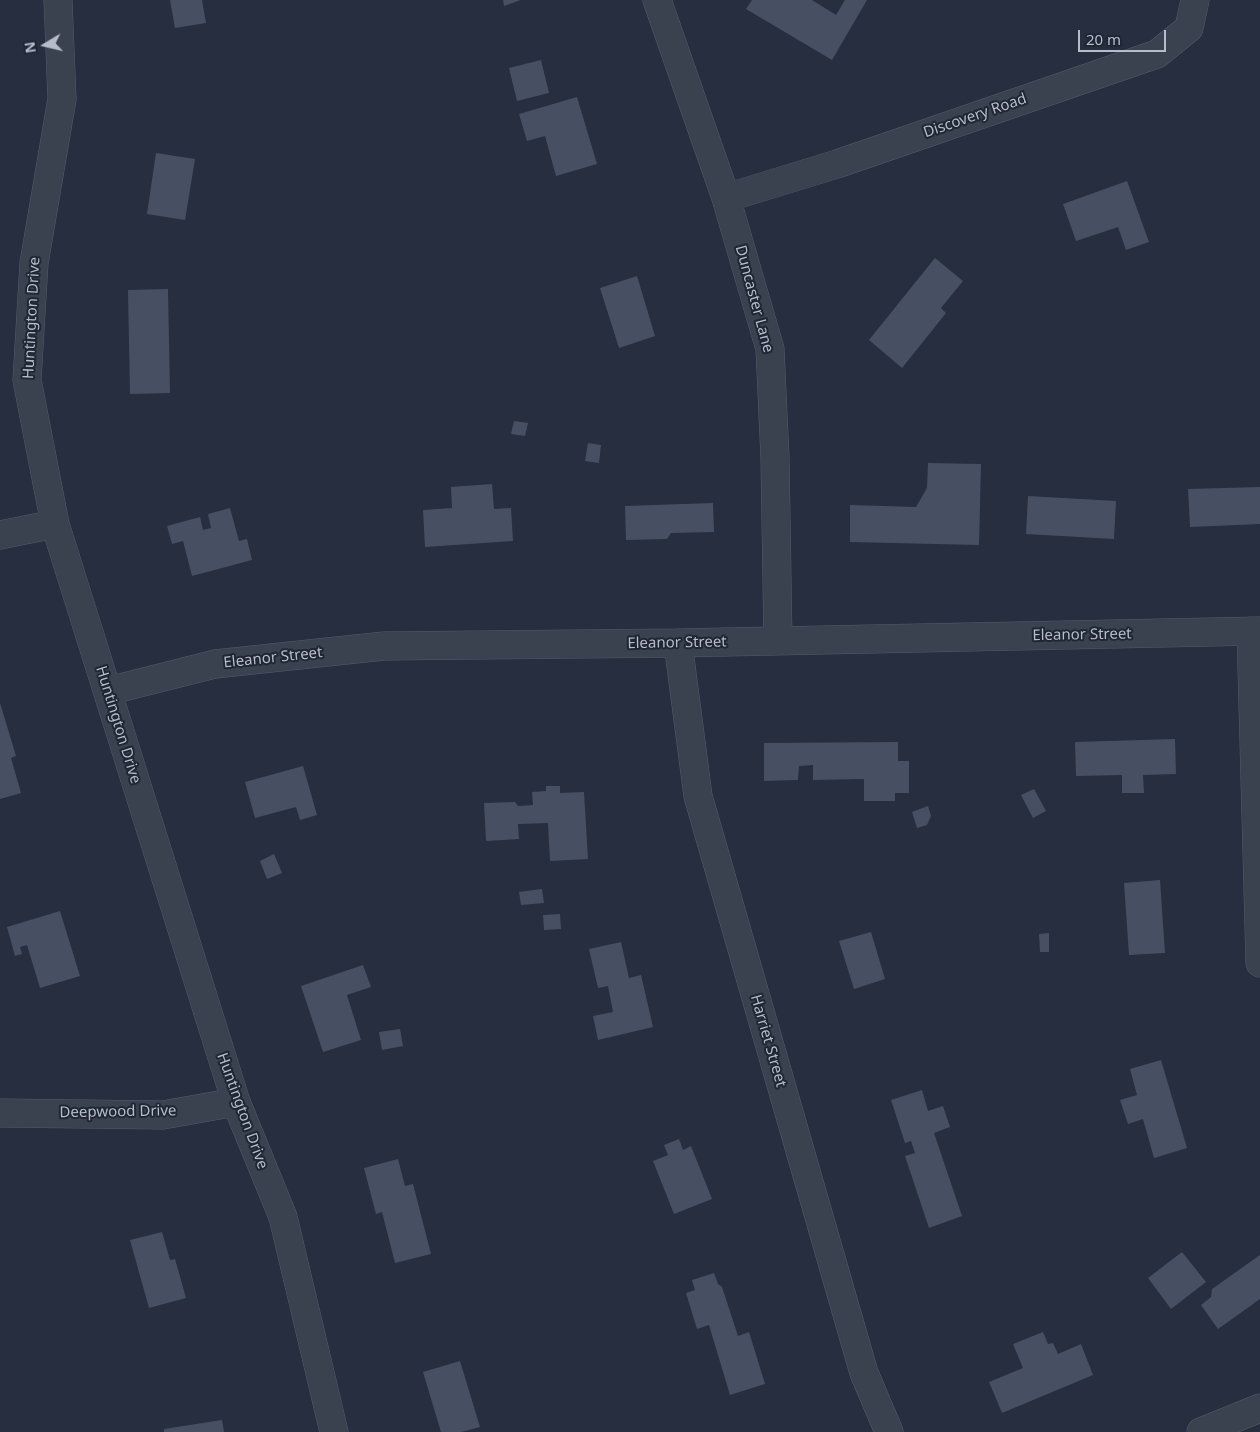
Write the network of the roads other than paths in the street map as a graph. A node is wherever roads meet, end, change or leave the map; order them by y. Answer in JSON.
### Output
{"nodes":[{"id":1,"x":58,"y":0,"type":"edge"},
{"id":2,"x":658,"y":0,"type":"edge"},
{"id":3,"x":1196,"y":0,"type":"edge"},
{"id":4,"x":726,"y":198,"type":"junction"},
{"id":5,"x":55,"y":524,"type":"junction"},
{"id":6,"x":0,"y":535,"type":"edge"},
{"id":7,"x":1255,"y":631,"type":"edge"},
{"id":8,"x":778,"y":641,"type":"junction"},
{"id":9,"x":678,"y":643,"type":"junction"},
{"id":10,"x":108,"y":691,"type":"junction"},
{"id":11,"x":1260,"y":964,"type":"edge"},
{"id":12,"x":236,"y":1102,"type":"junction"},
{"id":13,"x":0,"y":1113,"type":"edge"},
{"id":14,"x":1260,"y":1408,"type":"edge"},
{"id":15,"x":334,"y":1432,"type":"edge"},
{"id":16,"x":889,"y":1432,"type":"edge"},
{"id":17,"x":1201,"y":1432,"type":"edge"}],
"edges":[{"from":1,"to":5,"type":"street","name":"Huntington Drive"},
{"from":2,"to":4,"type":"street","name":"Duncaster Lane"},
{"from":3,"to":4,"type":"street","name":"Discovery Road"},
{"from":4,"to":8,"type":"street","name":"Duncaster Lane"},
{"from":5,"to":6,"type":"street"},
{"from":5,"to":10,"type":"street","name":"Huntington Drive"},
{"from":7,"to":8,"type":"street","name":"Eleanor Street"},
{"from":7,"to":11,"type":"street"},
{"from":8,"to":9,"type":"street","name":"Eleanor Street"},
{"from":9,"to":10,"type":"street","name":"Eleanor Street"},
{"from":9,"to":16,"type":"street","name":"Harriet Street"},
{"from":10,"to":12,"type":"street","name":"Huntington Drive"},
{"from":12,"to":13,"type":"street","name":"Deepwood Drive"},
{"from":12,"to":15,"type":"street","name":"Huntington Drive"},
{"from":14,"to":17,"type":"street"}]}
